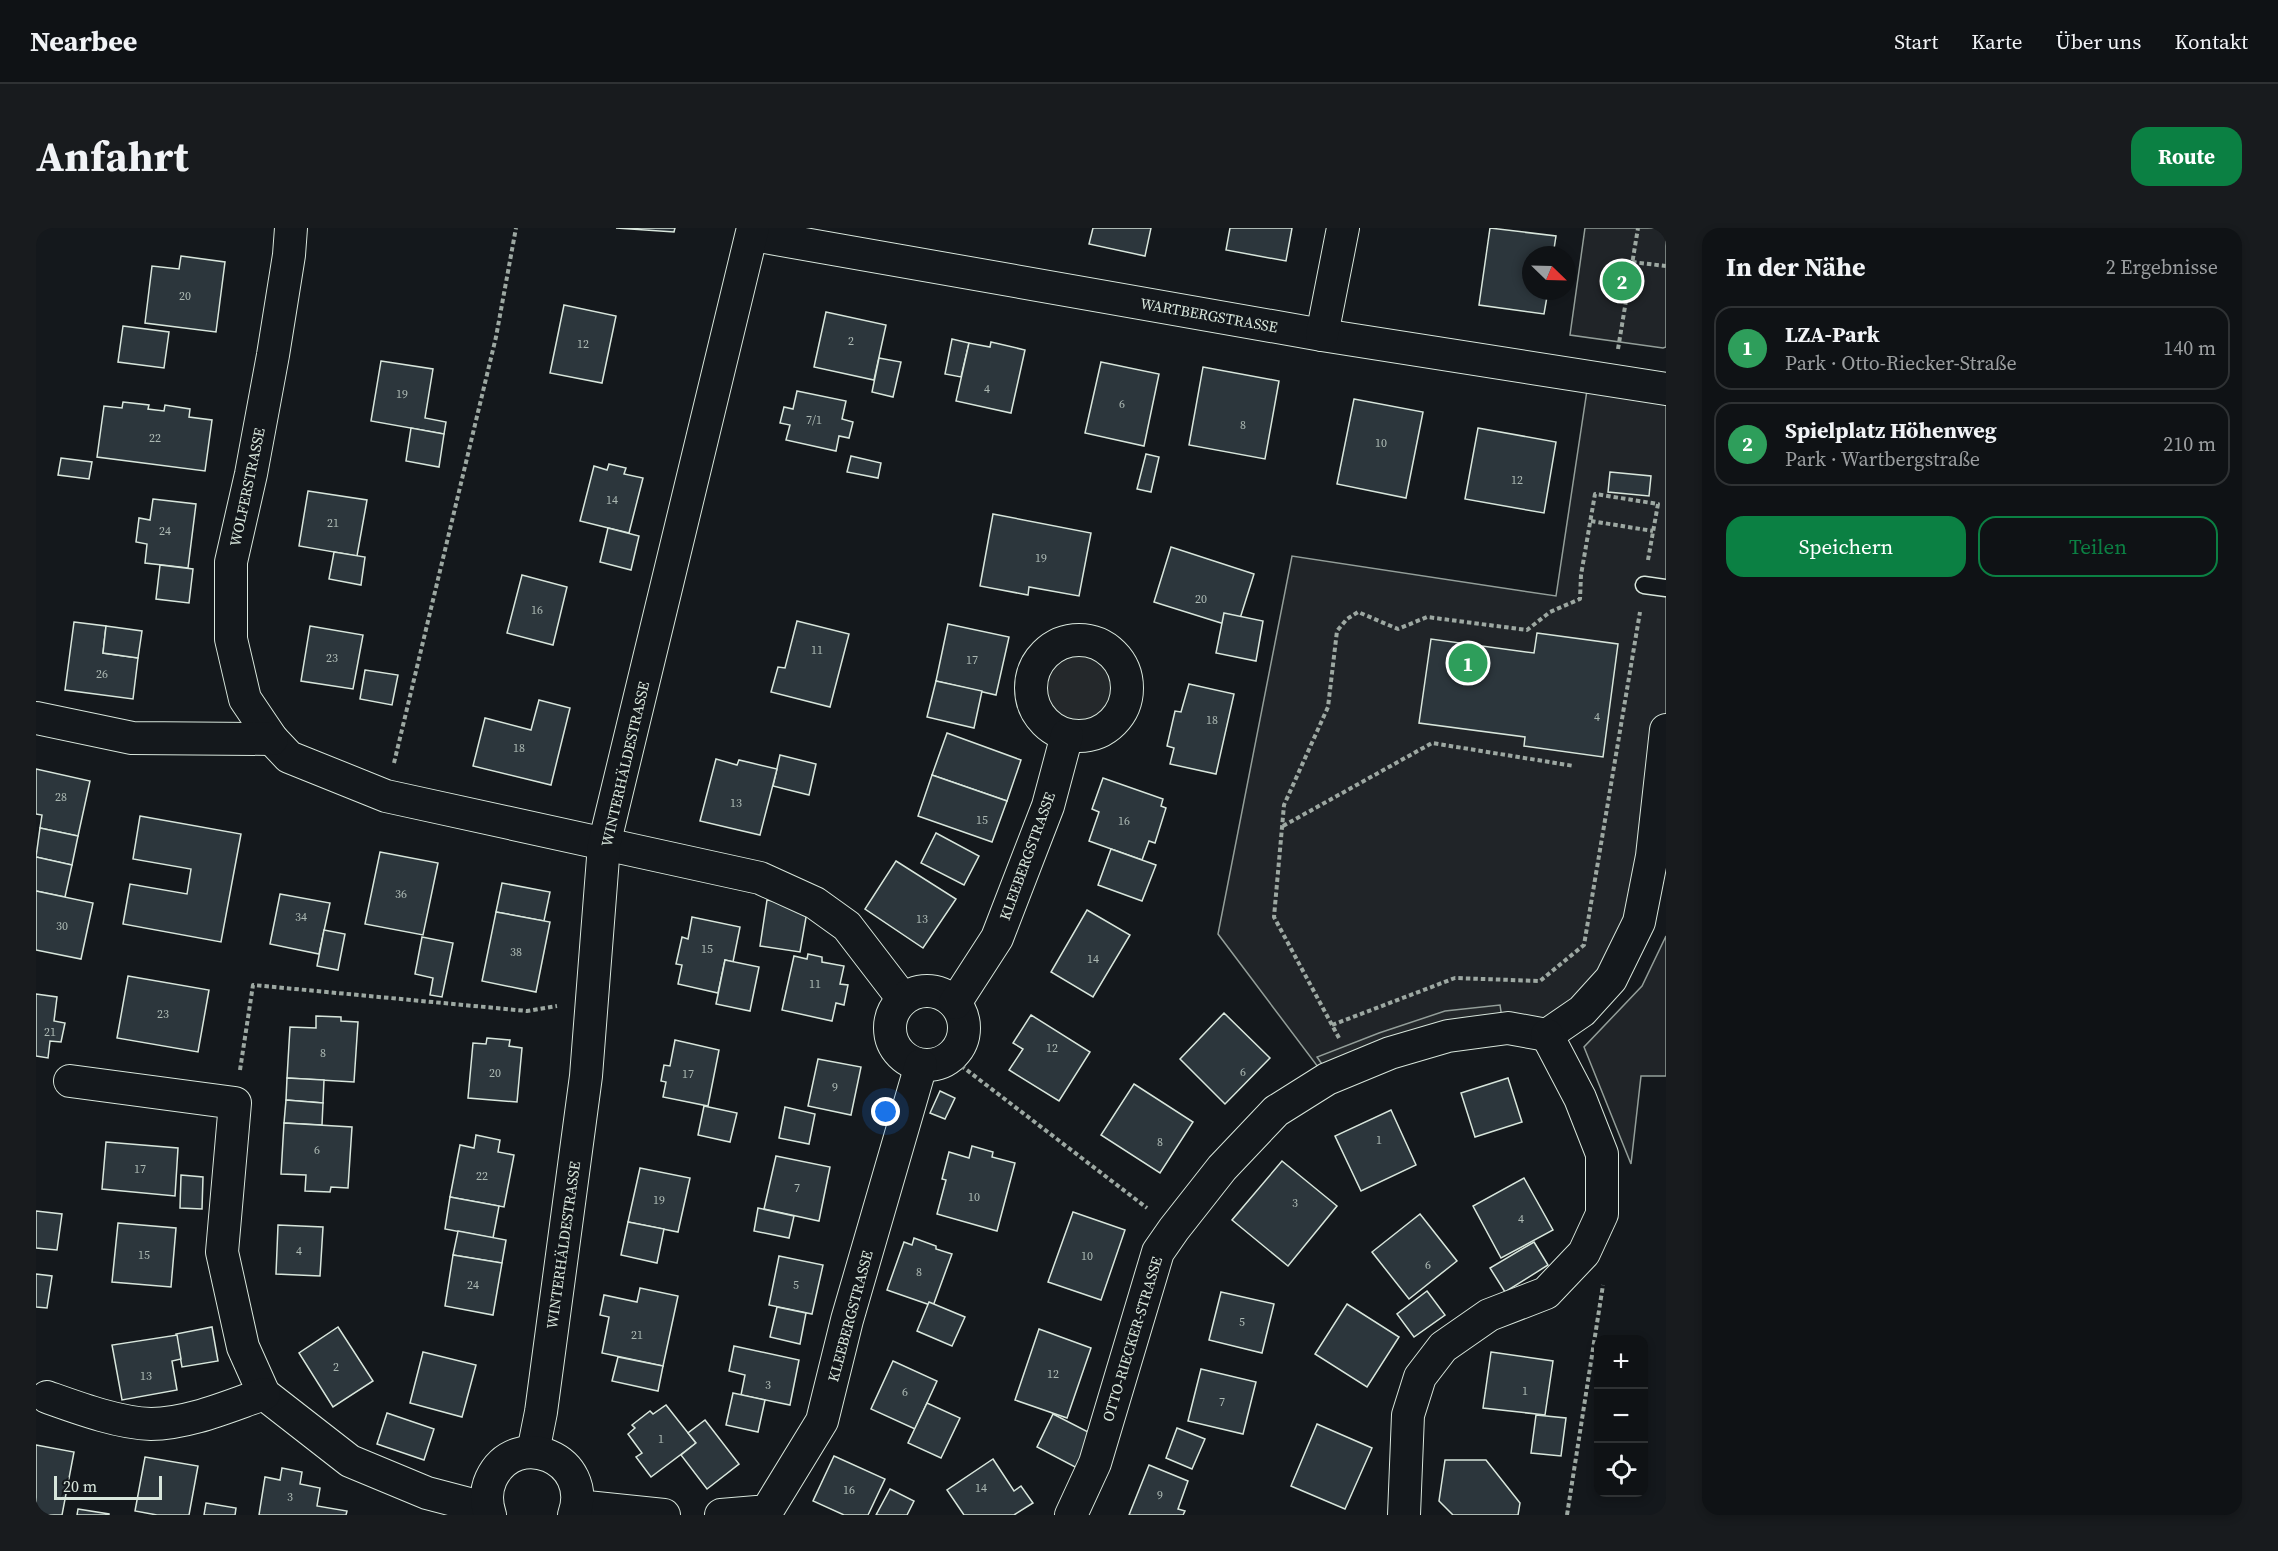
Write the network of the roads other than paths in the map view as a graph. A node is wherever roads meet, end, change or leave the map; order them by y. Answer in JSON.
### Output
{"nodes":[{"id":1,"x":291,"y":228,"type":"edge"},
{"id":2,"x":1343,"y":228,"type":"edge"},
{"id":3,"x":753,"y":231,"type":"edge"},
{"id":4,"x":1322,"y":335,"type":"junction"},
{"id":5,"x":1666,"y":389,"type":"edge"},
{"id":6,"x":1644,"y":585,"type":"road end"},
{"id":7,"x":1666,"y":588,"type":"edge"},
{"id":8,"x":36,"y":718,"type":"edge"},
{"id":9,"x":1666,"y":730,"type":"edge"},
{"id":10,"x":1067,"y":735,"type":"dead end"},
{"id":11,"x":272,"y":739,"type":"junction"},
{"id":12,"x":604,"y":845,"type":"junction"},
{"id":13,"x":903,"y":999,"type":"junction"},
{"id":14,"x":955,"y":1003,"type":"junction"},
{"id":15,"x":1547,"y":1035,"type":"junction"},
{"id":16,"x":936,"y":1061,"type":"junction"},
{"id":17,"x":70,"y":1080,"type":"dead end"},
{"id":18,"x":264,"y":1394,"type":"junction"},
{"id":19,"x":47,"y":1397,"type":"dead end"},
{"id":20,"x":533,"y":1452,"type":"junction"},
{"id":21,"x":575,"y":1510,"type":"edge"},
{"id":22,"x":489,"y":1512,"type":"edge"},
{"id":23,"x":769,"y":1513,"type":"edge"},
{"id":24,"x":664,"y":1515,"type":"edge"},
{"id":25,"x":721,"y":1515,"type":"edge"},
{"id":26,"x":1071,"y":1515,"type":"edge"},
{"id":27,"x":1404,"y":1515,"type":"edge"}],
"edges":[{"from":1,"to":11,"type":"street","name":"WOLFERSTRASSE"},
{"from":2,"to":4,"type":"street"},
{"from":3,"to":4,"type":"street","name":"WARTBERGSTRASSE"},
{"from":3,"to":12,"type":"street","name":"WINTERHÄLDESTRASSE"},
{"from":4,"to":5,"type":"street","name":"WARTBERGSTRASSE"},
{"from":6,"to":7,"type":"lane"},
{"from":8,"to":11,"type":"street"},
{"from":9,"to":15,"type":"street"},
{"from":10,"to":14,"type":"street","name":"KLEEBERGSTRASSE"},
{"from":11,"to":12,"type":"street","name":"WOLFERSTRASSE"},
{"from":12,"to":13,"type":"street"},
{"from":12,"to":20,"type":"street","name":"WINTERHÄLDESTRASSE"},
{"from":13,"to":14,"type":"street"},
{"from":13,"to":16,"type":"street"},
{"from":14,"to":16,"type":"street","name":"KLEEBERGSTRASSE"},
{"from":15,"to":26,"type":"street","name":"OTTO-RIECKER-STRASSE"},
{"from":15,"to":27,"type":"street"},
{"from":16,"to":23,"type":"street","name":"KLEEBERGSTRASSE"},
{"from":17,"to":18,"type":"street"},
{"from":18,"to":19,"type":"street"},
{"from":18,"to":22,"type":"street"},
{"from":20,"to":21,"type":"street"},
{"from":20,"to":22,"type":"street"},
{"from":21,"to":24,"type":"street"},
{"from":23,"to":25,"type":"street","name":"KLEEBERGSTRASSE"}]}
